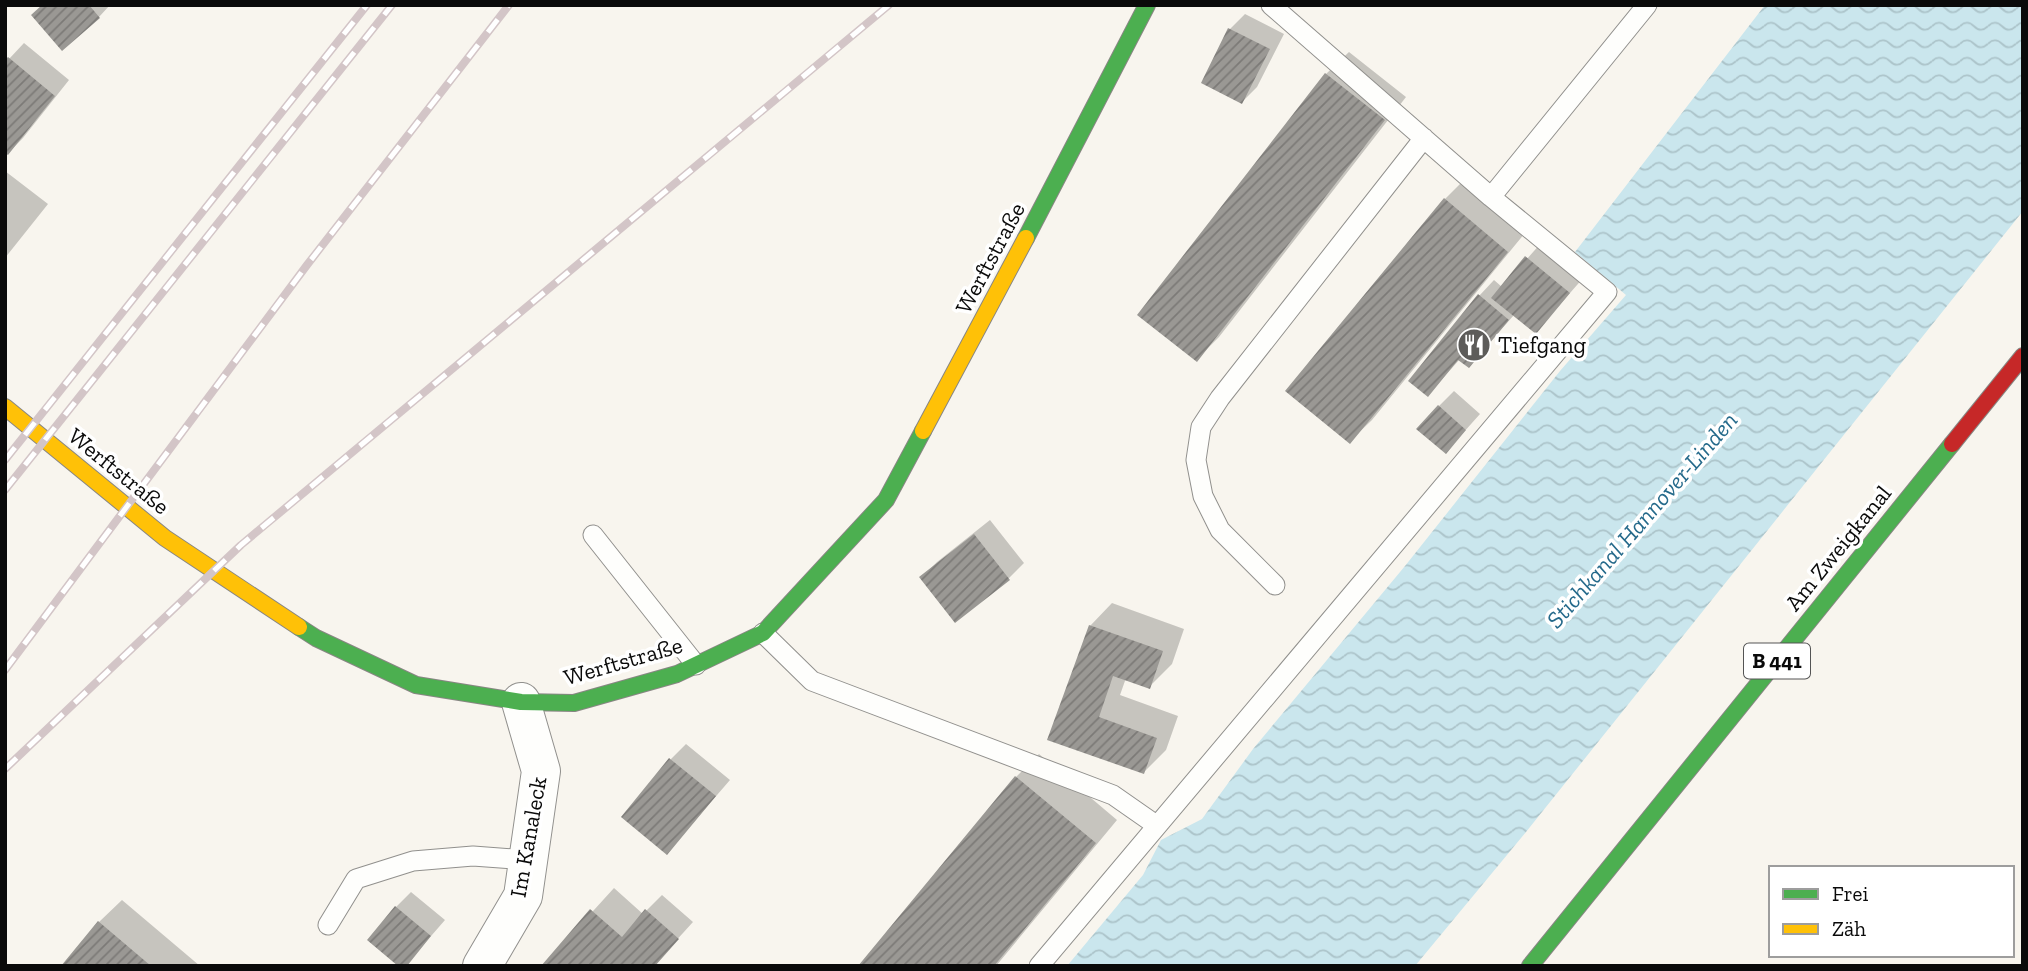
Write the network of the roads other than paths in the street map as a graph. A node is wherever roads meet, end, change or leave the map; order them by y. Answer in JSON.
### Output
{"nodes":[{"id":1,"x":1147,"y":5,"type":"edge"},
{"id":2,"x":1271,"y":5,"type":"edge"},
{"id":3,"x":1647,"y":5,"type":"edge"},
{"id":4,"x":1424,"y":138,"type":"junction"},
{"id":5,"x":1491,"y":197,"type":"junction"},
{"id":6,"x":2023,"y":356,"type":"edge"},
{"id":7,"x":5,"y":407,"type":"edge"},
{"id":8,"x":593,"y":535,"type":"dead end"},
{"id":9,"x":1275,"y":586,"type":"dead end"},
{"id":10,"x":763,"y":633,"type":"junction"},
{"id":11,"x":696,"y":665,"type":"junction"},
{"id":12,"x":521,"y":702,"type":"junction"},
{"id":13,"x":1156,"y":825,"type":"junction"},
{"id":14,"x":528,"y":860,"type":"junction"},
{"id":15,"x":328,"y":925,"type":"dead end"},
{"id":16,"x":482,"y":966,"type":"edge"},
{"id":17,"x":1039,"y":966,"type":"edge"},
{"id":18,"x":1531,"y":966,"type":"edge"}],
"edges":[{"from":1,"to":10,"type":"street","name":"Werftstraße"},
{"from":2,"to":4,"type":"lane"},
{"from":3,"to":5,"type":"lane"},
{"from":4,"to":5,"type":"lane"},
{"from":4,"to":9,"type":"lane"},
{"from":5,"to":13,"type":"lane"},
{"from":6,"to":18,"type":"street","name":"Am Zweigkanal","number":"B 441"},
{"from":7,"to":12,"type":"street","name":"Werftstraße"},
{"from":8,"to":11,"type":"lane"},
{"from":10,"to":11,"type":"street","name":"Werftstraße"},
{"from":10,"to":13,"type":"lane"},
{"from":11,"to":12,"type":"street","name":"Werftstraße"},
{"from":12,"to":14,"type":"street","name":"Im Kanaleck"},
{"from":13,"to":17,"type":"lane"},
{"from":14,"to":15,"type":"lane"},
{"from":14,"to":16,"type":"street","name":"Im Kanaleck"}]}
